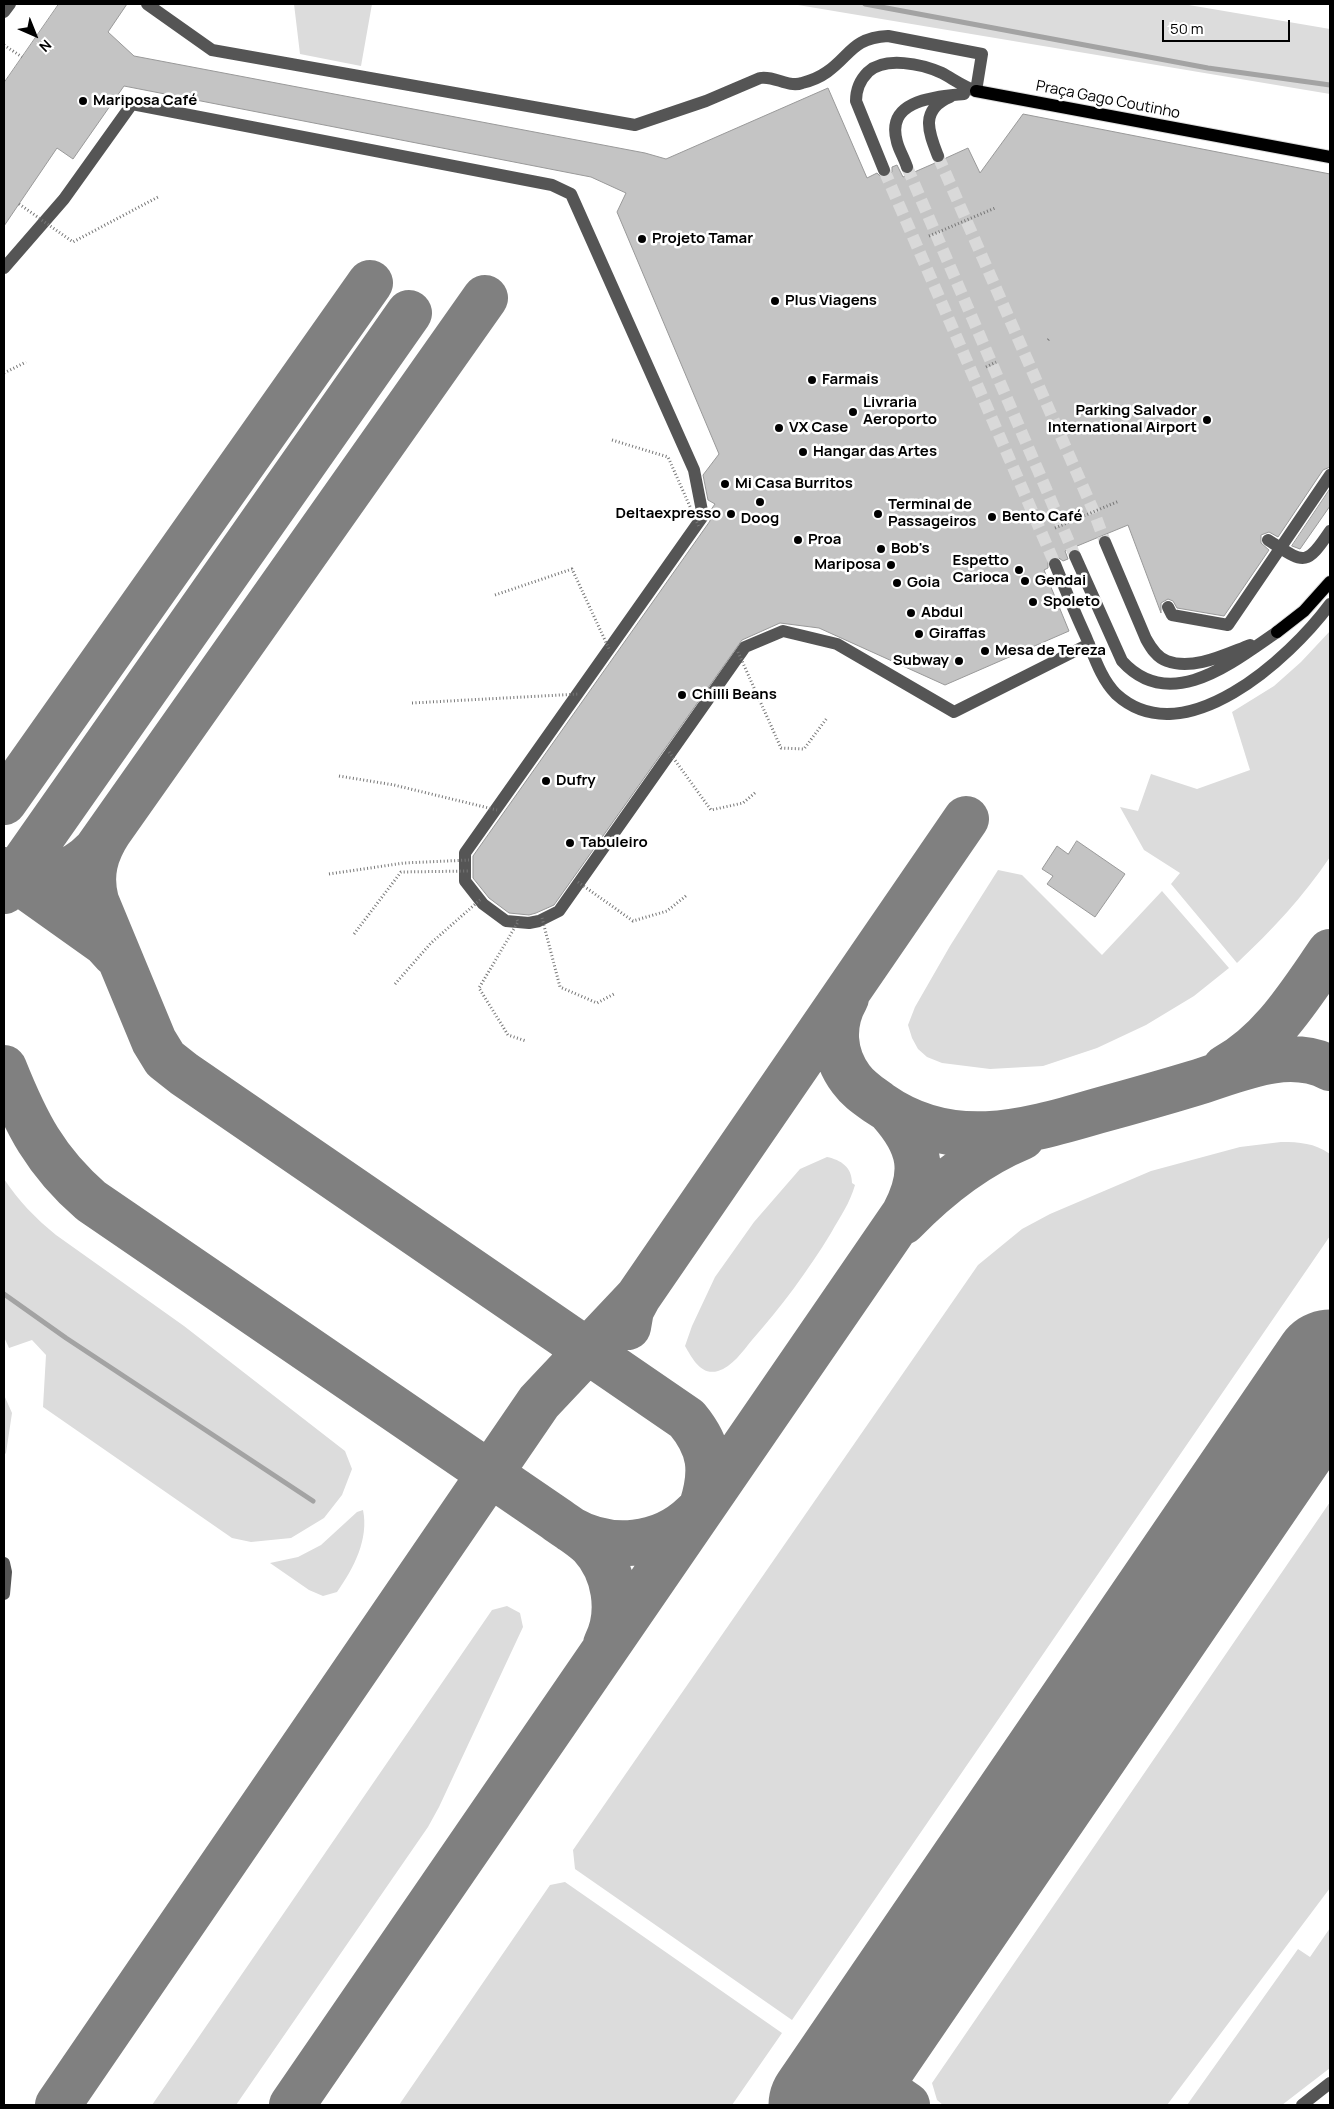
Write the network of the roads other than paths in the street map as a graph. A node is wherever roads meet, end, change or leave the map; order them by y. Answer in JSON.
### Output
{"nodes":[{"id":1,"x":10,"y":4,"type":"edge"},
{"id":2,"x":147,"y":4,"type":"edge"},
{"id":3,"x":4,"y":12,"type":"edge"},
{"id":4,"x":970,"y":92,"type":"junction"},
{"id":5,"x":938,"y":156,"type":"tunnel mouth"},
{"id":6,"x":1330,"y":157,"type":"edge"},
{"id":7,"x":907,"y":167,"type":"tunnel mouth"},
{"id":8,"x":884,"y":170,"type":"tunnel mouth"},
{"id":9,"x":4,"y":268,"type":"edge"},
{"id":10,"x":1330,"y":474,"type":"edge"},
{"id":11,"x":1330,"y":531,"type":"edge"},
{"id":12,"x":1268,"y":540,"type":"dead end"},
{"id":13,"x":1105,"y":542,"type":"tunnel mouth"},
{"id":14,"x":1281,"y":548,"type":"junction"},
{"id":15,"x":1075,"y":556,"type":"tunnel mouth"},
{"id":16,"x":1055,"y":564,"type":"tunnel mouth"},
{"id":17,"x":1330,"y":582,"type":"edge"},
{"id":18,"x":1330,"y":604,"type":"edge"},
{"id":19,"x":1168,"y":607,"type":"dead end"},
{"id":20,"x":1277,"y":632,"type":"junction"},
{"id":21,"x":1089,"y":644,"type":"junction"},
{"id":22,"x":4,"y":1563,"type":"edge"},
{"id":23,"x":4,"y":1594,"type":"edge"},
{"id":24,"x":1330,"y":2083,"type":"edge"},
{"id":25,"x":1302,"y":2105,"type":"edge"}],
"edges":[{"from":1,"to":3,"type":"lane"},
{"from":2,"to":4,"type":"lane"},
{"from":4,"to":5,"type":"lane"},
{"from":4,"to":6,"type":"main road","name":"Praça Gago Coutinho"},
{"from":4,"to":7,"type":"lane"},
{"from":4,"to":8,"type":"lane"},
{"from":9,"to":21,"type":"lane"},
{"from":10,"to":14,"type":"lane"},
{"from":11,"to":14,"type":"lane"},
{"from":12,"to":14,"type":"lane"},
{"from":13,"to":20,"type":"lane"},
{"from":14,"to":19,"type":"lane"},
{"from":15,"to":20,"type":"lane"},
{"from":16,"to":21,"type":"lane"},
{"from":17,"to":20,"type":"main road"},
{"from":18,"to":21,"type":"lane"},
{"from":22,"to":23,"type":"lane"},
{"from":24,"to":25,"type":"lane"}]}
